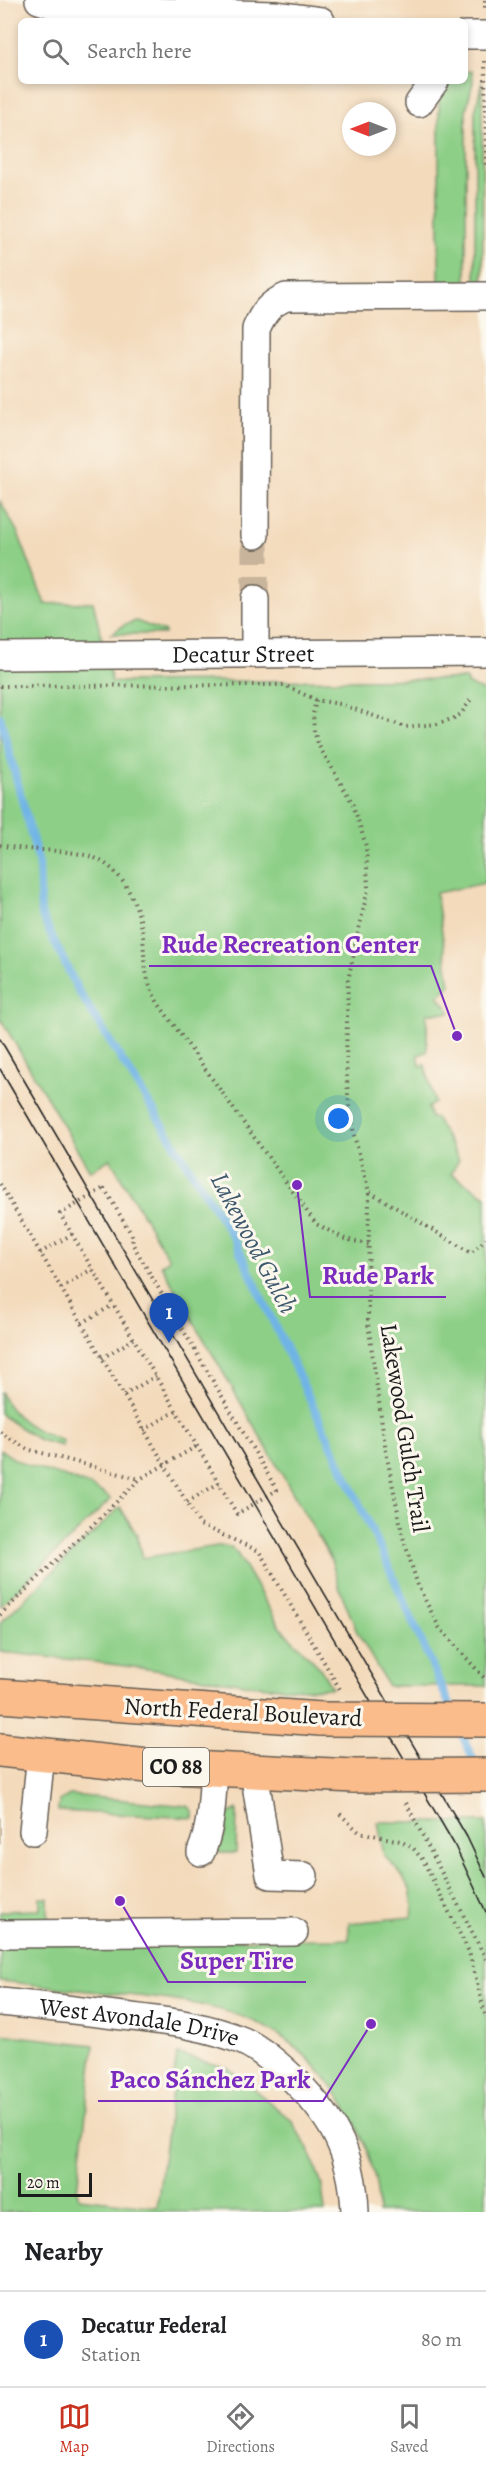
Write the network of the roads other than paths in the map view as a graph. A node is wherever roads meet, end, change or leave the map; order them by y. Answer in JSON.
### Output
{"nodes":[{"id":1,"x":39,"y":0,"type":"edge"},
{"id":2,"x":298,"y":18,"type":"edge"},
{"id":3,"x":486,"y":35,"type":"edge"},
{"id":4,"x":468,"y":36,"type":"edge"},
{"id":5,"x":433,"y":84,"type":"edge"},
{"id":6,"x":419,"y":103,"type":"dead end"},
{"id":7,"x":486,"y":296,"type":"edge"},
{"id":8,"x":255,"y":535,"type":"tunnel mouth"},
{"id":9,"x":255,"y":599,"type":"tunnel mouth"},
{"id":10,"x":486,"y":652,"type":"edge"},
{"id":11,"x":255,"y":654,"type":"junction"},
{"id":12,"x":0,"y":657,"type":"edge"},
{"id":13,"x":0,"y":1696,"type":"edge"},
{"id":14,"x":486,"y":1720,"type":"edge"},
{"id":15,"x":0,"y":1750,"type":"edge"},
{"id":16,"x":41,"y":1754,"type":"junction"},
{"id":17,"x":214,"y":1769,"type":"junction"},
{"id":18,"x":254,"y":1771,"type":"junction"},
{"id":19,"x":486,"y":1775,"type":"edge"},
{"id":20,"x":33,"y":1831,"type":"dead end"},
{"id":21,"x":201,"y":1852,"type":"dead end"},
{"id":22,"x":304,"y":1876,"type":"dead end"},
{"id":23,"x":294,"y":1932,"type":"dead end"},
{"id":24,"x":0,"y":1934,"type":"edge"},
{"id":25,"x":0,"y":2002,"type":"edge"},
{"id":26,"x":355,"y":2212,"type":"edge"}],
"edges":[{"from":1,"to":2,"type":"street"},
{"from":3,"to":4,"type":"street"},
{"from":5,"to":6,"type":"street"},
{"from":7,"to":8,"type":"street"},
{"from":9,"to":11,"type":"street"},
{"from":10,"to":11,"type":"street","name":"Decatur Street"},
{"from":11,"to":12,"type":"street","name":"Decatur Street"},
{"from":13,"to":14,"type":"main road","name":"North Federal Boulevard","number":"CO 88","bridge":true},
{"from":15,"to":16,"type":"main road","number":"CO 88"},
{"from":16,"to":17,"type":"main road","number":"CO 88"},
{"from":16,"to":20,"type":"street"},
{"from":17,"to":18,"type":"main road","number":"CO 88"},
{"from":17,"to":21,"type":"street"},
{"from":18,"to":19,"type":"main road","number":"CO 88","bridge":true},
{"from":18,"to":22,"type":"street"},
{"from":23,"to":24,"type":"street"},
{"from":25,"to":26,"type":"street","name":"West Avondale Drive"}]}
